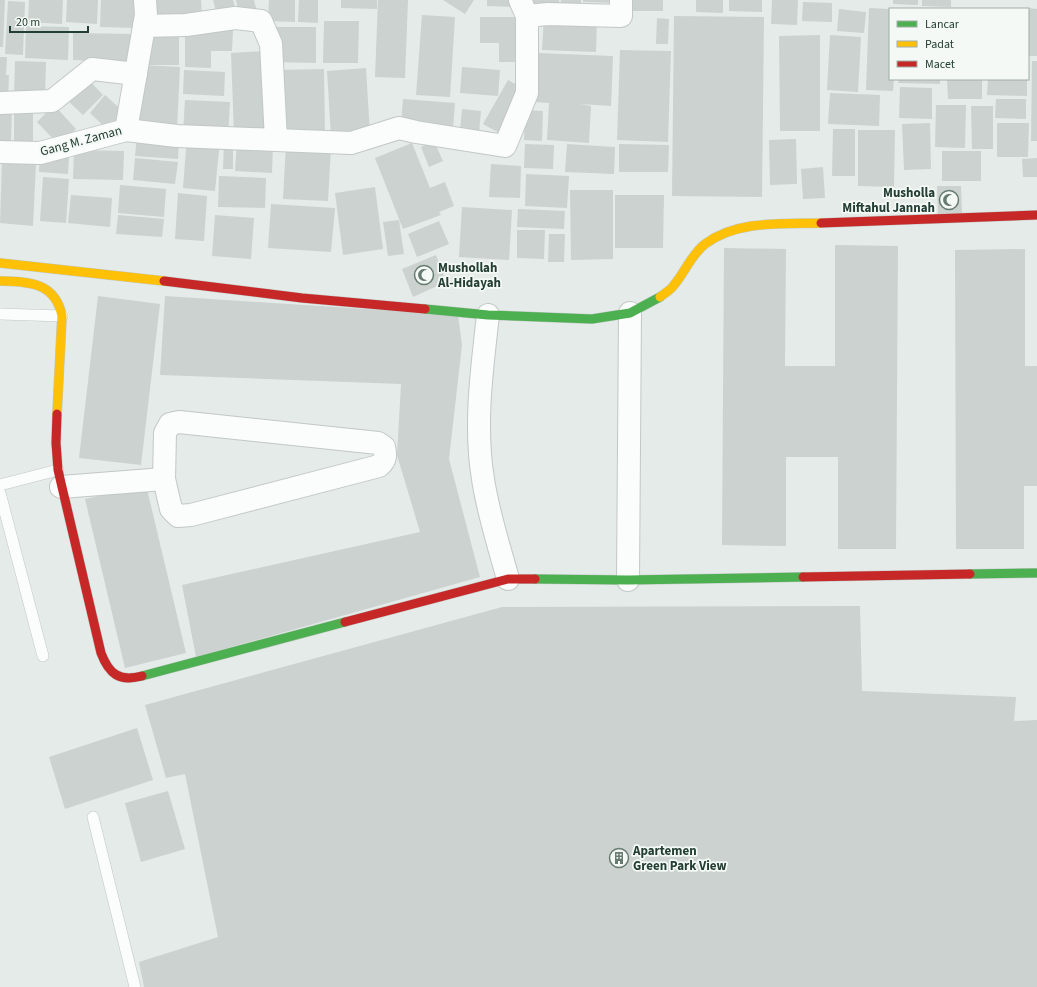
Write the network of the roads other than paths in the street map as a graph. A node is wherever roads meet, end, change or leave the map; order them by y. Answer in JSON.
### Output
{"nodes":[{"id":1,"x":145,"y":0,"type":"edge"},
{"id":2,"x":621,"y":0,"type":"edge"},
{"id":3,"x":523,"y":8,"type":"edge"},
{"id":4,"x":144,"y":26,"type":"junction"},
{"id":5,"x":136,"y":74,"type":"junction"},
{"id":6,"x":0,"y":103,"type":"edge"},
{"id":7,"x":126,"y":130,"type":"junction"},
{"id":8,"x":276,"y":140,"type":"junction"},
{"id":9,"x":0,"y":152,"type":"edge"},
{"id":10,"x":1037,"y":215,"type":"edge"},
{"id":11,"x":0,"y":263,"type":"edge"},
{"id":12,"x":0,"y":281,"type":"edge"},
{"id":13,"x":630,"y":313,"type":"junction"},
{"id":14,"x":0,"y":314,"type":"edge"},
{"id":15,"x":488,"y":315,"type":"junction"},
{"id":16,"x":62,"y":316,"type":"junction"},
{"id":17,"x":60,"y":479,"type":"junction"},
{"id":18,"x":164,"y":479,"type":"junction"},
{"id":19,"x":0,"y":485,"type":"edge"},
{"id":20,"x":0,"y":493,"type":"edge"},
{"id":21,"x":1037,"y":573,"type":"edge"},
{"id":22,"x":508,"y":579,"type":"junction"},
{"id":23,"x":628,"y":580,"type":"junction"},
{"id":24,"x":42,"y":656,"type":"dead end"},
{"id":25,"x":93,"y":817,"type":"dead end"},
{"id":26,"x":134,"y":987,"type":"edge"}],
"edges":[{"from":1,"to":4,"type":"street","name":"Gang M. Zaman"},
{"from":2,"to":3,"type":"street"},
{"from":3,"to":8,"type":"street"},
{"from":4,"to":5,"type":"street","name":"Gang M. Zaman"},
{"from":4,"to":8,"type":"street"},
{"from":5,"to":6,"type":"street"},
{"from":5,"to":7,"type":"street","name":"Gang M. Zaman"},
{"from":7,"to":8,"type":"street"},
{"from":7,"to":9,"type":"street","name":"Gang M. Zaman"},
{"from":10,"to":13,"type":"street"},
{"from":11,"to":15,"type":"street"},
{"from":12,"to":16,"type":"street"},
{"from":13,"to":15,"type":"street"},
{"from":13,"to":23,"type":"street"},
{"from":14,"to":16,"type":"lane"},
{"from":15,"to":22,"type":"street"},
{"from":16,"to":17,"type":"street"},
{"from":17,"to":18,"type":"street"},
{"from":17,"to":19,"type":"lane"},
{"from":17,"to":22,"type":"street"},
{"from":18,"to":18,"type":"street"},
{"from":20,"to":24,"type":"lane"},
{"from":21,"to":23,"type":"street"},
{"from":22,"to":23,"type":"street"},
{"from":25,"to":26,"type":"lane"}]}
